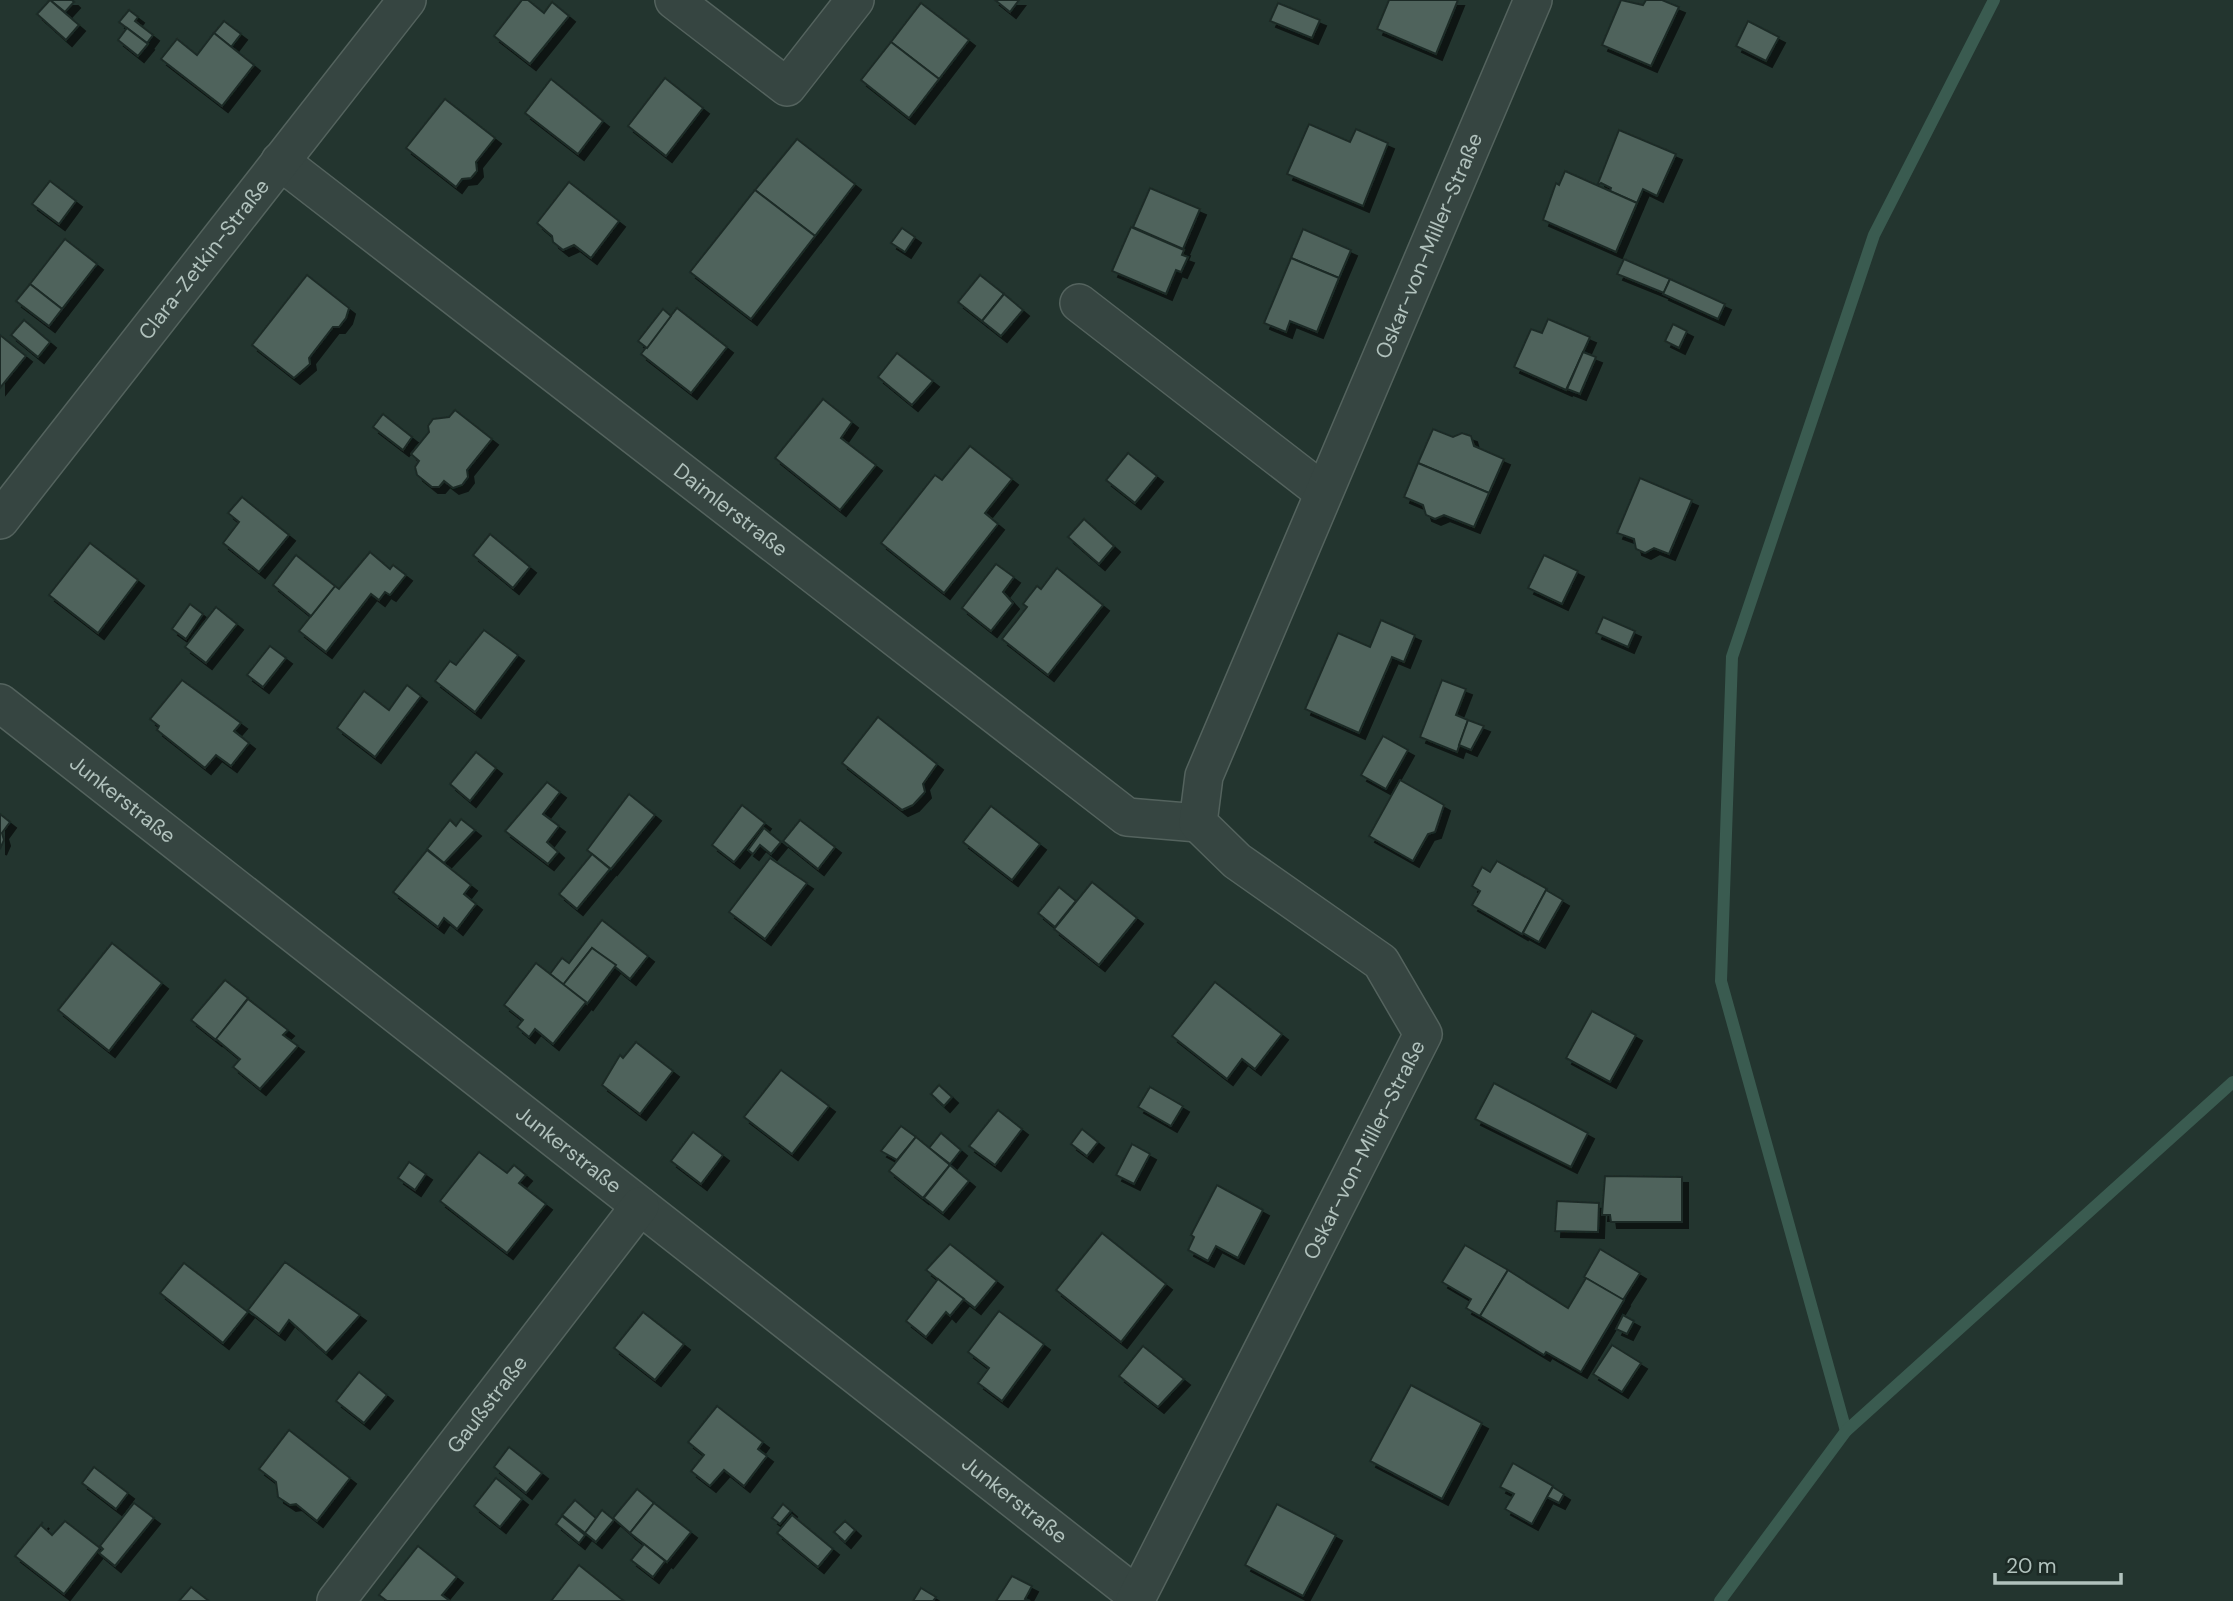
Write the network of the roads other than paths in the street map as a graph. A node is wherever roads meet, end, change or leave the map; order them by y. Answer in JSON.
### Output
{"nodes":[{"id":1,"x":407,"y":0,"type":"edge"},
{"id":2,"x":674,"y":0,"type":"edge"},
{"id":3,"x":855,"y":0,"type":"edge"},
{"id":4,"x":1533,"y":0,"type":"edge"},
{"id":5,"x":280,"y":161,"type":"junction"},
{"id":6,"x":1079,"y":303,"type":"dead end"},
{"id":7,"x":1324,"y":492,"type":"junction"},
{"id":8,"x":0,"y":520,"type":"edge"},
{"id":9,"x":0,"y":703,"type":"edge"},
{"id":10,"x":1198,"y":822,"type":"junction"},
{"id":11,"x":640,"y":1206,"type":"junction"},
{"id":12,"x":1136,"y":1599,"type":"edge"},
{"id":13,"x":336,"y":1601,"type":"edge"}],
"edges":[{"from":1,"to":5,"type":"street","name":"Clara-Zetkin-Straße"},
{"from":2,"to":3,"type":"street"},
{"from":4,"to":7,"type":"street","name":"Oskar-von-Miller-Straße"},
{"from":5,"to":8,"type":"street","name":"Clara-Zetkin-Straße"},
{"from":5,"to":10,"type":"street","name":"Daimlerstraße"},
{"from":6,"to":7,"type":"street"},
{"from":7,"to":10,"type":"street","name":"Oskar-von-Miller-Straße"},
{"from":9,"to":11,"type":"street","name":"Junkerstraße"},
{"from":10,"to":12,"type":"street","name":"Oskar-von-Miller-Straße"},
{"from":11,"to":12,"type":"street","name":"Junkerstraße"},
{"from":11,"to":13,"type":"street","name":"Gaußstraße"}]}
